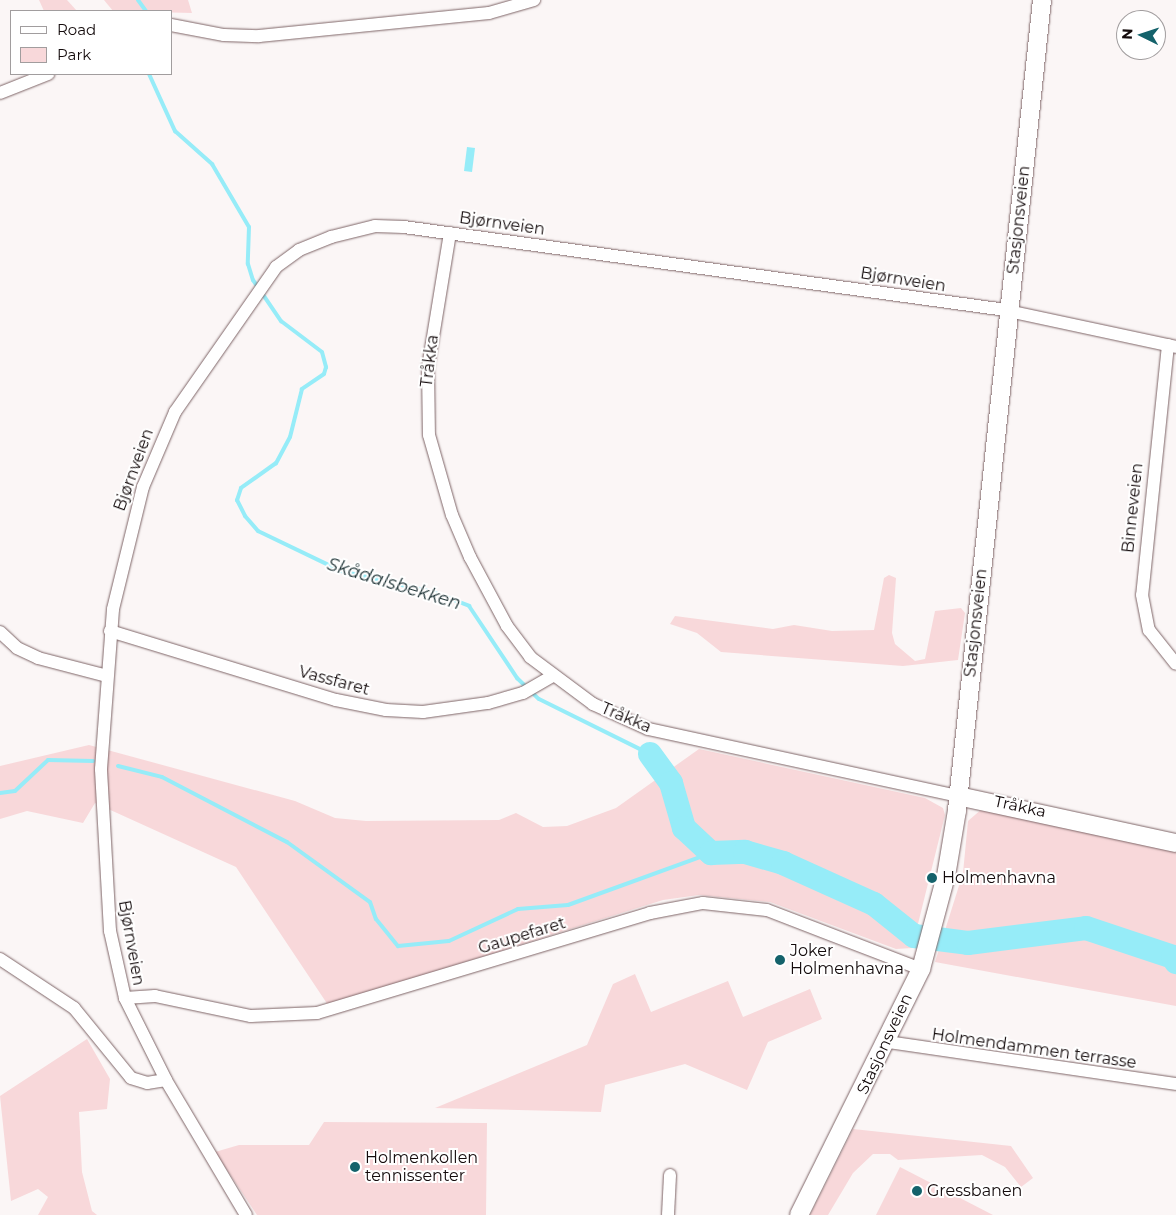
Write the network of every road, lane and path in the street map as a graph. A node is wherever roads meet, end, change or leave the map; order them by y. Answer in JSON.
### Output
{"nodes":[{"id":1,"x":534,"y":0,"type":"edge"},
{"id":2,"x":1042,"y":0,"type":"edge"},
{"id":3,"x":172,"y":26,"type":"edge"},
{"id":4,"x":45,"y":75,"type":"edge"},
{"id":5,"x":0,"y":93,"type":"edge"},
{"id":6,"x":450,"y":233,"type":"junction"},
{"id":7,"x":1010,"y":311,"type":"junction"},
{"id":8,"x":1172,"y":346,"type":"edge"},
{"id":9,"x":110,"y":631,"type":"junction"},
{"id":10,"x":0,"y":632,"type":"edge"},
{"id":11,"x":1176,"y":664,"type":"edge"},
{"id":12,"x":106,"y":676,"type":"junction"},
{"id":13,"x":551,"y":677,"type":"junction"},
{"id":14,"x":958,"y":796,"type":"junction"},
{"id":15,"x":1176,"y":842,"type":"edge"},
{"id":16,"x":0,"y":958,"type":"edge"},
{"id":17,"x":921,"y":969,"type":"junction"},
{"id":18,"x":125,"y":998,"type":"junction"},
{"id":19,"x":888,"y":1042,"type":"junction"},
{"id":20,"x":166,"y":1080,"type":"junction"},
{"id":21,"x":1176,"y":1084,"type":"edge"},
{"id":22,"x":670,"y":1175,"type":"dead end"},
{"id":23,"x":246,"y":1215,"type":"edge"},
{"id":24,"x":668,"y":1215,"type":"edge"},
{"id":25,"x":799,"y":1215,"type":"edge"}],
"edges":[{"from":1,"to":3,"type":"street"},
{"from":2,"to":7,"type":"street","name":"Stasjonsveien"},
{"from":4,"to":5,"type":"street"},
{"from":6,"to":7,"type":"street","name":"Bjørnveien"},
{"from":6,"to":9,"type":"street","name":"Bjørnveien"},
{"from":6,"to":13,"type":"street","name":"Tråkka"},
{"from":7,"to":8,"type":"street","name":"Bjørnveien"},
{"from":7,"to":14,"type":"street","name":"Stasjonsveien"},
{"from":8,"to":11,"type":"street","name":"Binneveien"},
{"from":9,"to":12,"type":"street","name":"Bjørnveien"},
{"from":9,"to":13,"type":"street","name":"Vassfaret"},
{"from":10,"to":12,"type":"street"},
{"from":12,"to":18,"type":"street","name":"Bjørnveien"},
{"from":13,"to":14,"type":"street","name":"Tråkka"},
{"from":14,"to":15,"type":"street","name":"Tråkka"},
{"from":14,"to":17,"type":"street","name":"Stasjonsveien"},
{"from":16,"to":20,"type":"street"},
{"from":17,"to":18,"type":"street","name":"Gaupefaret"},
{"from":17,"to":19,"type":"street","name":"Stasjonsveien"},
{"from":18,"to":20,"type":"street","name":"Bjørnveien"},
{"from":19,"to":21,"type":"street","name":"Holmendammen terrasse"},
{"from":19,"to":25,"type":"street","name":"Stasjonsveien"},
{"from":20,"to":23,"type":"street","name":"Bjørnveien"},
{"from":22,"to":24,"type":"street"}]}
